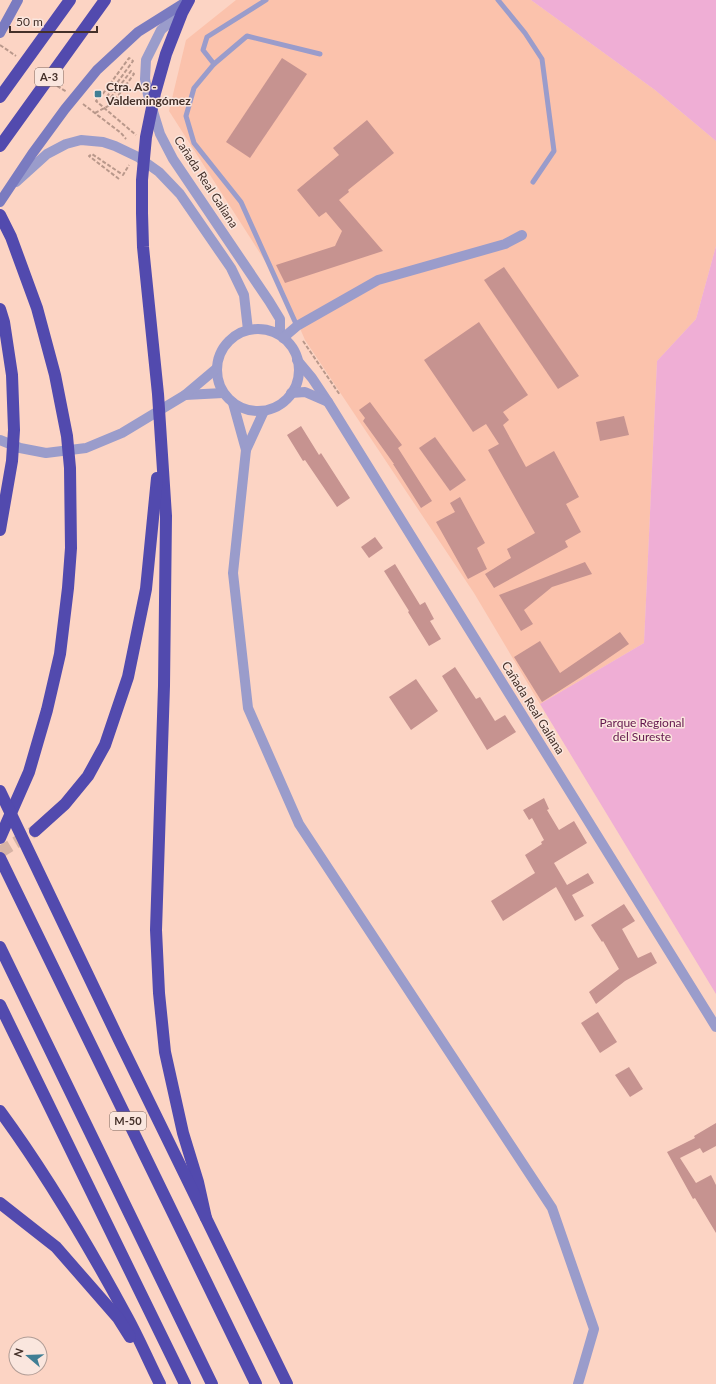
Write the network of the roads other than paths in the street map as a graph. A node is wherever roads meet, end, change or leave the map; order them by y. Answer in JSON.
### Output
{"nodes":[{"id":1,"x":18,"y":0,"type":"edge"},
{"id":2,"x":70,"y":0,"type":"edge"},
{"id":3,"x":105,"y":0,"type":"edge"},
{"id":4,"x":189,"y":0,"type":"edge"},
{"id":5,"x":194,"y":0,"type":"edge"},
{"id":6,"x":266,"y":0,"type":"edge"},
{"id":7,"x":498,"y":0,"type":"edge"},
{"id":8,"x":0,"y":33,"type":"edge"},
{"id":9,"x":320,"y":54,"type":"dead end"},
{"id":10,"x":214,"y":64,"type":"junction"},
{"id":11,"x":0,"y":97,"type":"edge"},
{"id":12,"x":0,"y":146,"type":"edge"},
{"id":13,"x":533,"y":182,"type":"dead end"},
{"id":14,"x":11,"y":186,"type":"junction"},
{"id":15,"x":0,"y":202,"type":"edge"},
{"id":16,"x":0,"y":215,"type":"edge"},
{"id":17,"x":522,"y":235,"type":"dead end"},
{"id":18,"x":0,"y":309,"type":"edge"},
{"id":19,"x":297,"y":326,"type":"junction"},
{"id":20,"x":248,"y":330,"type":"junction"},
{"id":21,"x":281,"y":336,"type":"junction"},
{"id":22,"x":298,"y":360,"type":"junction"},
{"id":23,"x":217,"y":368,"type":"junction"},
{"id":24,"x":223,"y":393,"type":"junction"},
{"id":25,"x":291,"y":393,"type":"junction"},
{"id":26,"x":185,"y":395,"type":"junction"},
{"id":27,"x":328,"y":402,"type":"junction"},
{"id":28,"x":233,"y":403,"type":"junction"},
{"id":29,"x":264,"y":411,"type":"junction"},
{"id":30,"x":161,"y":439,"type":"junction"},
{"id":31,"x":0,"y":440,"type":"edge"},
{"id":32,"x":246,"y":450,"type":"junction"},
{"id":33,"x":0,"y":530,"type":"edge"},
{"id":34,"x":0,"y":791,"type":"edge"},
{"id":35,"x":35,"y":831,"type":"tunnel mouth"},
{"id":36,"x":0,"y":838,"type":"edge"},
{"id":37,"x":0,"y":858,"type":"edge"},
{"id":38,"x":0,"y":947,"type":"edge"},
{"id":39,"x":0,"y":1005,"type":"edge"},
{"id":40,"x":716,"y":1027,"type":"edge"},
{"id":41,"x":0,"y":1111,"type":"edge"},
{"id":42,"x":0,"y":1203,"type":"edge"},
{"id":43,"x":206,"y":1218,"type":"junction"},
{"id":44,"x":159,"y":1383,"type":"edge"},
{"id":45,"x":185,"y":1384,"type":"edge"},
{"id":46,"x":212,"y":1384,"type":"edge"},
{"id":47,"x":256,"y":1384,"type":"edge"},
{"id":48,"x":287,"y":1384,"type":"edge"},
{"id":49,"x":578,"y":1384,"type":"edge"}],
"edges":[{"from":1,"to":8,"type":"main road"},
{"from":2,"to":11,"type":"highway","number":"A-3"},
{"from":3,"to":12,"type":"highway","number":"A-3"},
{"from":4,"to":14,"type":"main road"},
{"from":4,"to":30,"type":"highway"},
{"from":5,"to":21,"type":"street","name":"Cañada Real Galiana"},
{"from":6,"to":10,"type":"lane"},
{"from":7,"to":13,"type":"lane"},
{"from":9,"to":10,"type":"lane"},
{"from":10,"to":19,"type":"lane"},
{"from":14,"to":15,"type":"main road"},
{"from":14,"to":20,"type":"street"},
{"from":16,"to":36,"type":"highway"},
{"from":17,"to":19,"type":"street"},
{"from":18,"to":33,"type":"highway"},
{"from":19,"to":21,"type":"street"},
{"from":20,"to":21,"type":"street"},
{"from":20,"to":23,"type":"street"},
{"from":21,"to":22,"type":"street"},
{"from":22,"to":25,"type":"street"},
{"from":22,"to":27,"type":"street","name":"Cañada Real Galiana"},
{"from":23,"to":24,"type":"street"},
{"from":23,"to":26,"type":"street"},
{"from":24,"to":26,"type":"street"},
{"from":24,"to":28,"type":"street"},
{"from":25,"to":27,"type":"street"},
{"from":25,"to":29,"type":"street"},
{"from":26,"to":31,"type":"street"},
{"from":27,"to":40,"type":"street","name":"Cañada Real Galiana"},
{"from":28,"to":29,"type":"street"},
{"from":28,"to":32,"type":"street"},
{"from":29,"to":32,"type":"street"},
{"from":30,"to":35,"type":"highway"},
{"from":30,"to":43,"type":"highway"},
{"from":32,"to":49,"type":"street"},
{"from":34,"to":43,"type":"highway"},
{"from":37,"to":47,"type":"highway","number":"M-50"},
{"from":38,"to":46,"type":"highway"},
{"from":39,"to":45,"type":"highway"},
{"from":41,"to":44,"type":"highway"},
{"from":42,"to":44,"type":"highway"},
{"from":43,"to":48,"type":"highway"}]}
